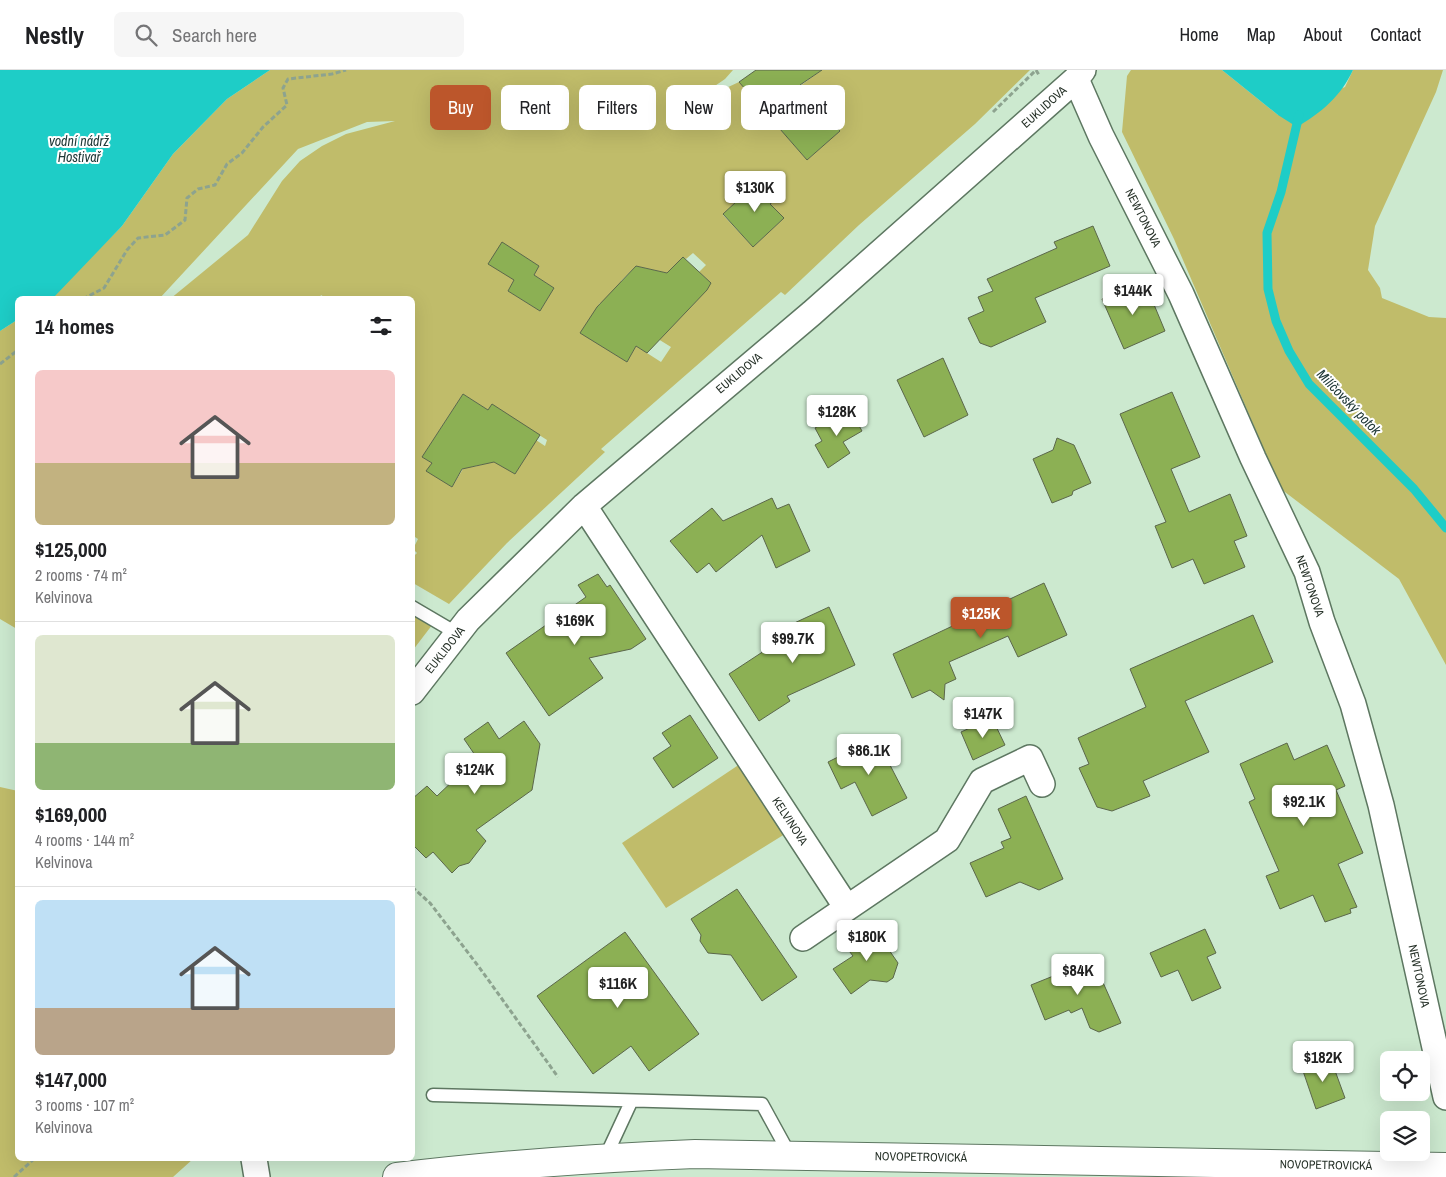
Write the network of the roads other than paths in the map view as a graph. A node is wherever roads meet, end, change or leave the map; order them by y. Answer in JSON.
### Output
{"nodes":[{"id":1,"x":1079,"y":74,"type":"edge"},
{"id":2,"x":584,"y":506,"type":"junction"},
{"id":3,"x":415,"y":609,"type":"edge"},
{"id":4,"x":458,"y":634,"type":"junction"},
{"id":5,"x":415,"y":688,"type":"edge"},
{"id":6,"x":1042,"y":784,"type":"dead end"},
{"id":7,"x":847,"y":908,"type":"junction"},
{"id":8,"x":803,"y":938,"type":"dead end"},
{"id":9,"x":433,"y":1095,"type":"dead end"},
{"id":10,"x":1446,"y":1097,"type":"edge"},
{"id":11,"x":631,"y":1102,"type":"junction"},
{"id":12,"x":790,"y":1155,"type":"junction"},
{"id":13,"x":605,"y":1158,"type":"junction"},
{"id":14,"x":254,"y":1161,"type":"edge"},
{"id":15,"x":1446,"y":1167,"type":"edge"},
{"id":16,"x":257,"y":1177,"type":"edge"},
{"id":17,"x":398,"y":1177,"type":"edge"}],
"edges":[{"from":1,"to":2,"type":"street","name":"EUKLIDOVA"},
{"from":1,"to":10,"type":"street","name":"NEWTONOVA"},
{"from":2,"to":4,"type":"street","name":"EUKLIDOVA"},
{"from":2,"to":7,"type":"street","name":"KELVINOVA"},
{"from":3,"to":4,"type":"lane"},
{"from":4,"to":5,"type":"street","name":"EUKLIDOVA"},
{"from":6,"to":7,"type":"street"},
{"from":7,"to":8,"type":"street"},
{"from":9,"to":11,"type":"lane"},
{"from":11,"to":12,"type":"lane"},
{"from":11,"to":13,"type":"lane"},
{"from":12,"to":13,"type":"main road","name":"NOVOPETROVICKÁ"},
{"from":12,"to":15,"type":"main road","name":"NOVOPETROVICKÁ"},
{"from":13,"to":17,"type":"main road","name":"NOVOPETROVICKÁ"},
{"from":14,"to":16,"type":"street"}]}
